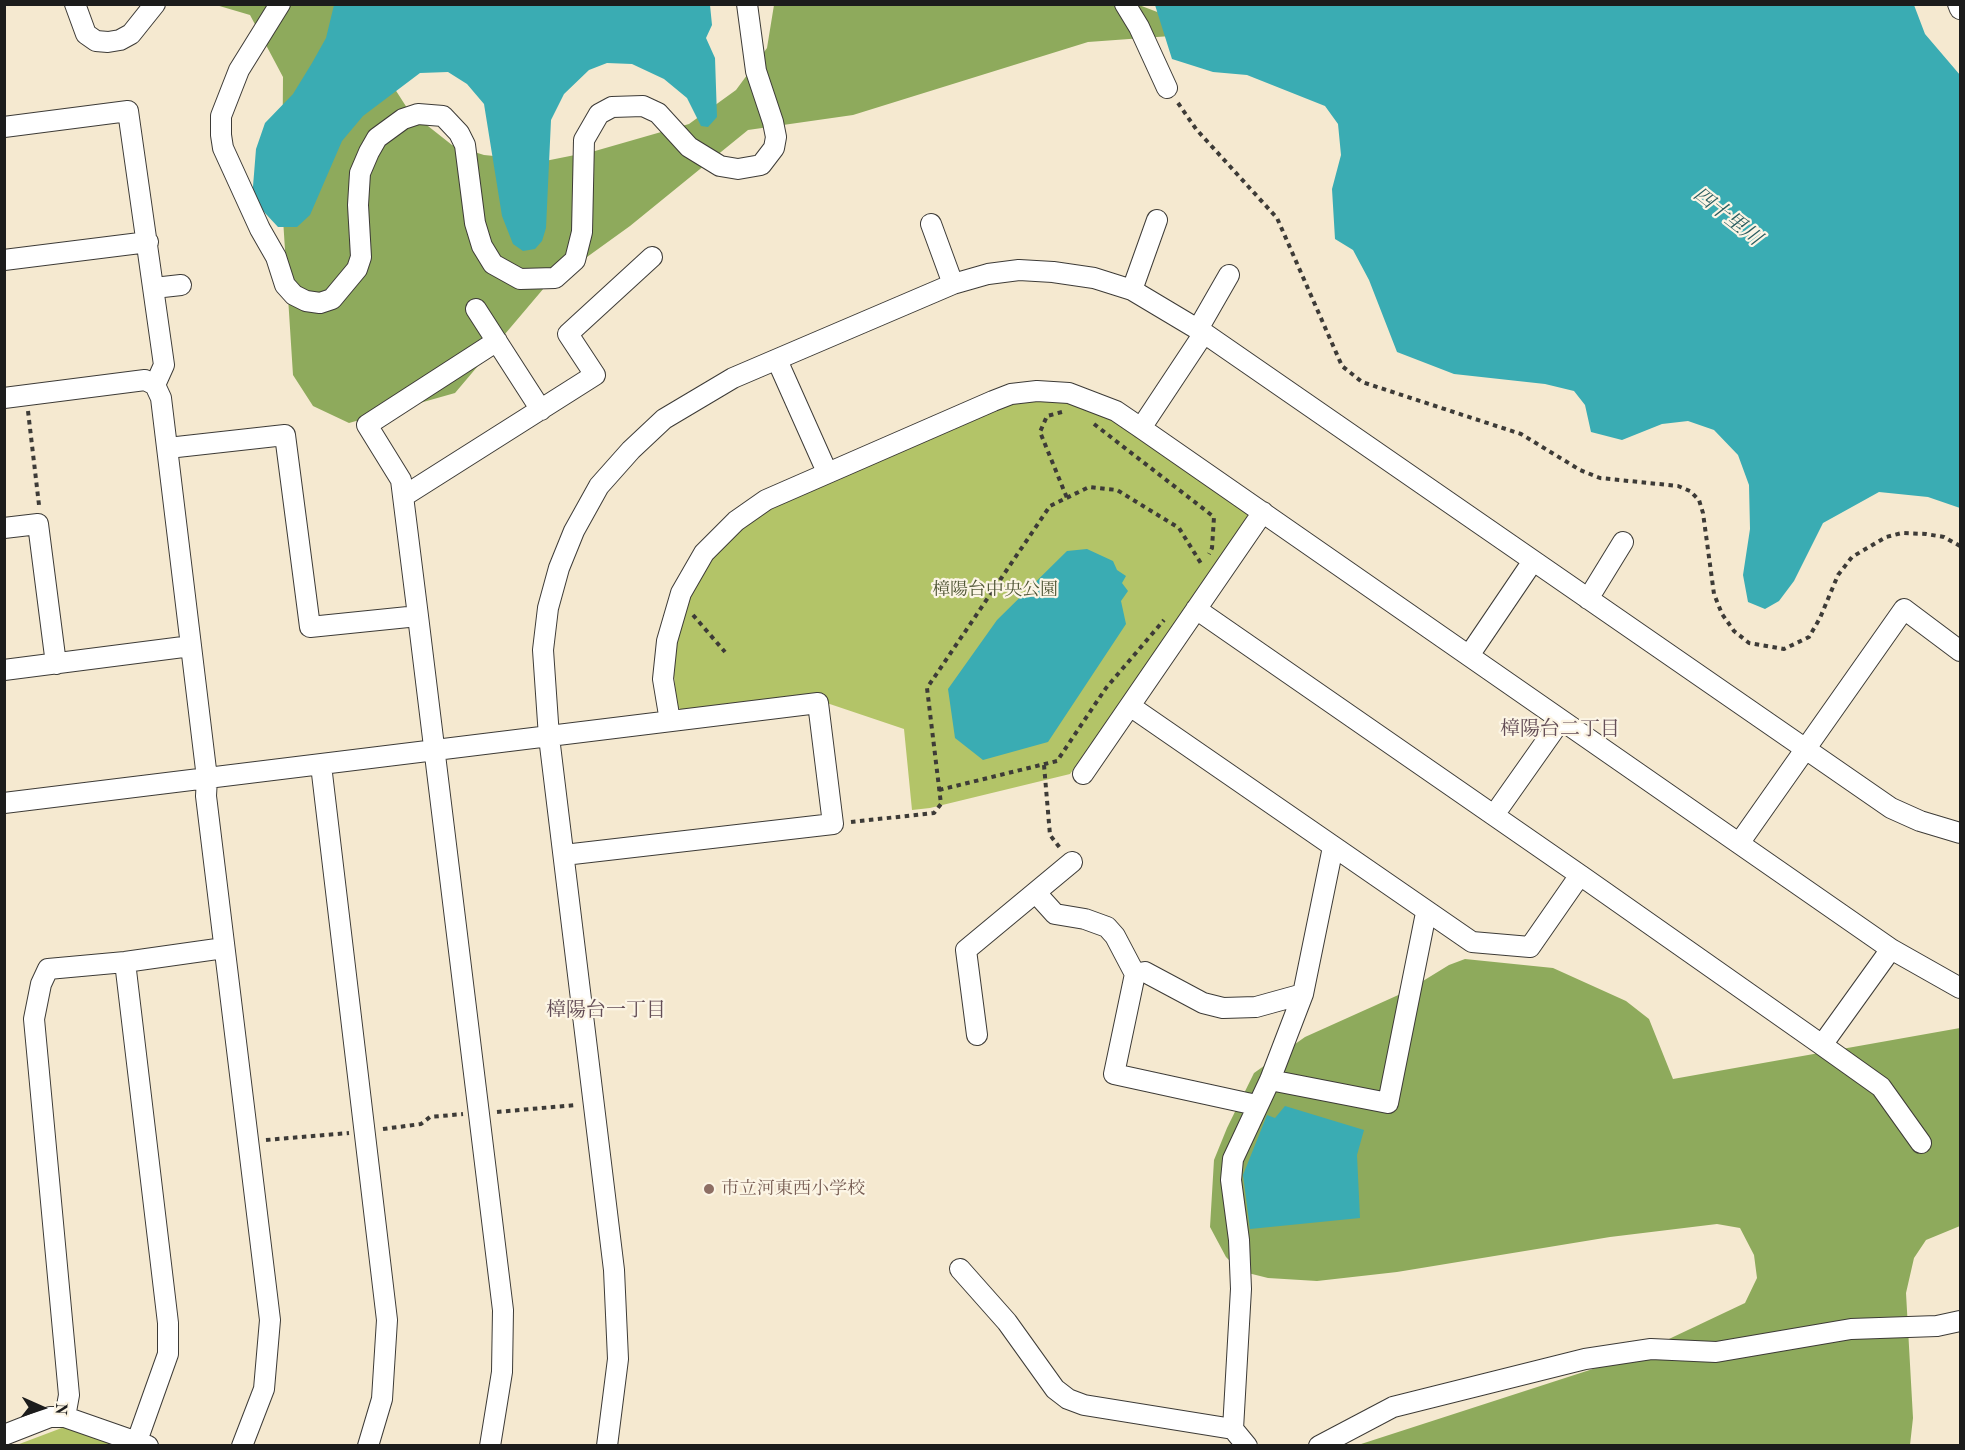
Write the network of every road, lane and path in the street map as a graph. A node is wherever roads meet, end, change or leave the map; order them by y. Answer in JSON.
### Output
{"nodes":[{"id":1,"x":75,"y":4,"type":"edge"},
{"id":2,"x":155,"y":4,"type":"edge"},
{"id":3,"x":280,"y":4,"type":"edge"},
{"id":4,"x":747,"y":4,"type":"edge"},
{"id":5,"x":1125,"y":4,"type":"edge"},
{"id":6,"x":1958,"y":4,"type":"edge"},
{"id":7,"x":1960,"y":9,"type":"edge"},
{"id":8,"x":1167,"y":88,"type":"joint"},
{"id":9,"x":4,"y":127,"type":"edge"},
{"id":10,"x":1157,"y":220,"type":"dead end"},
{"id":11,"x":931,"y":224,"type":"dead end"},
{"id":12,"x":148,"y":242,"type":"junction"},
{"id":13,"x":652,"y":257,"type":"dead end"},
{"id":14,"x":4,"y":260,"type":"edge"},
{"id":15,"x":1229,"y":275,"type":"dead end"},
{"id":16,"x":952,"y":284,"type":"junction"},
{"id":17,"x":181,"y":285,"type":"dead end"},
{"id":18,"x":154,"y":288,"type":"junction"},
{"id":19,"x":1132,"y":290,"type":"junction"},
{"id":20,"x":476,"y":309,"type":"dead end"},
{"id":21,"x":1201,"y":331,"type":"junction"},
{"id":22,"x":497,"y":341,"type":"junction"},
{"id":23,"x":777,"y":360,"type":"junction"},
{"id":24,"x":155,"y":386,"type":"junction"},
{"id":25,"x":27,"y":396,"type":"junction"},
{"id":26,"x":4,"y":398,"type":"edge"},
{"id":27,"x":541,"y":410,"type":"junction"},
{"id":28,"x":1070,"y":414,"type":"dead end"},
{"id":29,"x":1086,"y":420,"type":"dead end"},
{"id":30,"x":1141,"y":428,"type":"junction"},
{"id":31,"x":168,"y":448,"type":"junction"},
{"id":32,"x":827,"y":472,"type":"junction"},
{"id":33,"x":404,"y":496,"type":"junction"},
{"id":34,"x":1067,"y":498,"type":"junction"},
{"id":35,"x":1263,"y":512,"type":"junction"},
{"id":36,"x":38,"y":524,"type":"junction"},
{"id":37,"x":4,"y":528,"type":"edge"},
{"id":38,"x":1623,"y":542,"type":"dead end"},
{"id":39,"x":1960,"y":546,"type":"edge"},
{"id":40,"x":1533,"y":561,"type":"junction"},
{"id":41,"x":1202,"y":565,"type":"junction"},
{"id":42,"x":1195,"y":575,"type":"dead end"},
{"id":43,"x":1588,"y":599,"type":"junction"},
{"id":44,"x":696,"y":604,"type":"dead end"},
{"id":45,"x":1196,"y":609,"type":"junction"},
{"id":46,"x":1169,"y":613,"type":"dead end"},
{"id":47,"x":418,"y":616,"type":"junction"},
{"id":48,"x":192,"y":646,"type":"junction"},
{"id":49,"x":1960,"y":651,"type":"edge"},
{"id":50,"x":725,"y":652,"type":"dead end"},
{"id":51,"x":1470,"y":654,"type":"junction"},
{"id":52,"x":56,"y":664,"type":"junction"},
{"id":53,"x":4,"y":670,"type":"edge"},
{"id":54,"x":1130,"y":706,"type":"junction"},
{"id":55,"x":1561,"y":720,"type":"junction"},
{"id":56,"x":670,"y":721,"type":"junction"},
{"id":57,"x":549,"y":737,"type":"junction"},
{"id":58,"x":1804,"y":748,"type":"junction"},
{"id":59,"x":436,"y":750,"type":"junction"},
{"id":60,"x":321,"y":765,"type":"junction"},
{"id":61,"x":1044,"y":765,"type":"junction"},
{"id":62,"x":1083,"y":774,"type":"dead end"},
{"id":63,"x":207,"y":778,"type":"junction"},
{"id":64,"x":939,"y":790,"type":"junction"},
{"id":65,"x":4,"y":803,"type":"edge"},
{"id":66,"x":1494,"y":815,"type":"junction"},
{"id":67,"x":833,"y":824,"type":"junction"},
{"id":68,"x":1960,"y":833,"type":"edge"},
{"id":69,"x":1740,"y":842,"type":"junction"},
{"id":70,"x":1333,"y":846,"type":"junction"},
{"id":71,"x":564,"y":855,"type":"junction"},
{"id":72,"x":1072,"y":862,"type":"joint"},
{"id":73,"x":1581,"y":875,"type":"junction"},
{"id":74,"x":1036,"y":893,"type":"junction"},
{"id":75,"x":1426,"y":912,"type":"junction"},
{"id":76,"x":224,"y":948,"type":"junction"},
{"id":77,"x":1891,"y":949,"type":"junction"},
{"id":78,"x":125,"y":962,"type":"junction"},
{"id":79,"x":1135,"y":974,"type":"junction"},
{"id":80,"x":1960,"y":988,"type":"edge"},
{"id":81,"x":1303,"y":994,"type":"junction"},
{"id":82,"x":977,"y":1035,"type":"dead end"},
{"id":83,"x":1822,"y":1045,"type":"junction"},
{"id":84,"x":1270,"y":1080,"type":"junction"},
{"id":85,"x":594,"y":1104,"type":"junction"},
{"id":86,"x":1256,"y":1105,"type":"junction"},
{"id":87,"x":480,"y":1113,"type":"junction"},
{"id":88,"x":365,"y":1131,"type":"junction"},
{"id":89,"x":248,"y":1142,"type":"junction"},
{"id":90,"x":1921,"y":1143,"type":"dead end"},
{"id":91,"x":960,"y":1269,"type":"dead end"},
{"id":92,"x":1960,"y":1321,"type":"edge"},
{"id":93,"x":65,"y":1418,"type":"junction"},
{"id":94,"x":1233,"y":1429,"type":"junction"},
{"id":95,"x":4,"y":1435,"type":"edge"},
{"id":96,"x":143,"y":1443,"type":"edge"},
{"id":97,"x":242,"y":1446,"type":"edge"},
{"id":98,"x":368,"y":1446,"type":"edge"},
{"id":99,"x":490,"y":1446,"type":"edge"},
{"id":100,"x":607,"y":1446,"type":"edge"},
{"id":101,"x":1247,"y":1446,"type":"edge"},
{"id":102,"x":1318,"y":1446,"type":"edge"}],
"edges":[{"from":1,"to":2,"type":"street"},
{"from":3,"to":4,"type":"street"},
{"from":5,"to":8,"type":"street"},
{"from":6,"to":7,"type":"street"},
{"from":8,"to":39,"type":"path"},
{"from":9,"to":12,"type":"street"},
{"from":10,"to":19,"type":"street"},
{"from":11,"to":16,"type":"street"},
{"from":12,"to":14,"type":"street"},
{"from":12,"to":18,"type":"street"},
{"from":13,"to":27,"type":"street"},
{"from":15,"to":21,"type":"street"},
{"from":16,"to":19,"type":"street"},
{"from":16,"to":23,"type":"street"},
{"from":17,"to":18,"type":"street"},
{"from":18,"to":24,"type":"street"},
{"from":19,"to":21,"type":"street"},
{"from":20,"to":22,"type":"street"},
{"from":21,"to":30,"type":"street"},
{"from":21,"to":40,"type":"street"},
{"from":22,"to":27,"type":"street"},
{"from":22,"to":33,"type":"street"},
{"from":23,"to":32,"type":"street"},
{"from":23,"to":57,"type":"street"},
{"from":24,"to":25,"type":"street"},
{"from":24,"to":31,"type":"street"},
{"from":25,"to":26,"type":"street"},
{"from":25,"to":36,"type":"path"},
{"from":27,"to":33,"type":"street"},
{"from":28,"to":34,"type":"path"},
{"from":29,"to":41,"type":"path"},
{"from":30,"to":32,"type":"street"},
{"from":30,"to":35,"type":"street"},
{"from":31,"to":47,"type":"street"},
{"from":31,"to":48,"type":"street"},
{"from":32,"to":56,"type":"street"},
{"from":33,"to":47,"type":"street"},
{"from":34,"to":41,"type":"path"},
{"from":34,"to":64,"type":"path"},
{"from":35,"to":45,"type":"street"},
{"from":35,"to":51,"type":"street"},
{"from":36,"to":37,"type":"street"},
{"from":36,"to":52,"type":"street"},
{"from":38,"to":43,"type":"street"},
{"from":40,"to":43,"type":"street"},
{"from":40,"to":51,"type":"street"},
{"from":41,"to":42,"type":"path"},
{"from":43,"to":58,"type":"street"},
{"from":44,"to":50,"type":"path"},
{"from":45,"to":54,"type":"street"},
{"from":45,"to":66,"type":"street"},
{"from":46,"to":61,"type":"path"},
{"from":47,"to":59,"type":"street"},
{"from":48,"to":52,"type":"street"},
{"from":48,"to":63,"type":"street"},
{"from":49,"to":58,"type":"street"},
{"from":51,"to":55,"type":"street"},
{"from":52,"to":53,"type":"street"},
{"from":54,"to":62,"type":"street"},
{"from":54,"to":70,"type":"street"},
{"from":55,"to":66,"type":"street"},
{"from":55,"to":69,"type":"street"},
{"from":56,"to":57,"type":"street"},
{"from":56,"to":67,"type":"street"},
{"from":57,"to":59,"type":"street"},
{"from":57,"to":71,"type":"street"},
{"from":58,"to":68,"type":"street"},
{"from":58,"to":69,"type":"street"},
{"from":59,"to":60,"type":"street"},
{"from":59,"to":87,"type":"street"},
{"from":60,"to":63,"type":"street"},
{"from":60,"to":88,"type":"street"},
{"from":61,"to":64,"type":"path"},
{"from":61,"to":72,"type":"path"},
{"from":63,"to":65,"type":"street"},
{"from":63,"to":76,"type":"street"},
{"from":64,"to":67,"type":"path"},
{"from":66,"to":73,"type":"street"},
{"from":67,"to":71,"type":"street"},
{"from":69,"to":77,"type":"street"},
{"from":70,"to":75,"type":"street"},
{"from":70,"to":81,"type":"street"},
{"from":71,"to":85,"type":"street"},
{"from":72,"to":74,"type":"street"},
{"from":73,"to":75,"type":"street"},
{"from":73,"to":83,"type":"street"},
{"from":74,"to":79,"type":"street"},
{"from":74,"to":82,"type":"street"},
{"from":75,"to":84,"type":"street"},
{"from":76,"to":78,"type":"street"},
{"from":76,"to":89,"type":"street"},
{"from":77,"to":80,"type":"street"},
{"from":77,"to":83,"type":"street"},
{"from":78,"to":93,"type":"street"},
{"from":78,"to":96,"type":"street"},
{"from":79,"to":81,"type":"street"},
{"from":79,"to":86,"type":"street"},
{"from":81,"to":84,"type":"street"},
{"from":83,"to":90,"type":"street"},
{"from":84,"to":86,"type":"street"},
{"from":85,"to":87,"type":"path"},
{"from":85,"to":100,"type":"street"},
{"from":86,"to":94,"type":"street"},
{"from":87,"to":88,"type":"path"},
{"from":87,"to":99,"type":"street"},
{"from":88,"to":89,"type":"path"},
{"from":88,"to":98,"type":"street"},
{"from":89,"to":97,"type":"street"},
{"from":91,"to":94,"type":"street"},
{"from":92,"to":102,"type":"street"},
{"from":93,"to":95,"type":"street"},
{"from":93,"to":96,"type":"street"},
{"from":94,"to":101,"type":"street"}]}
